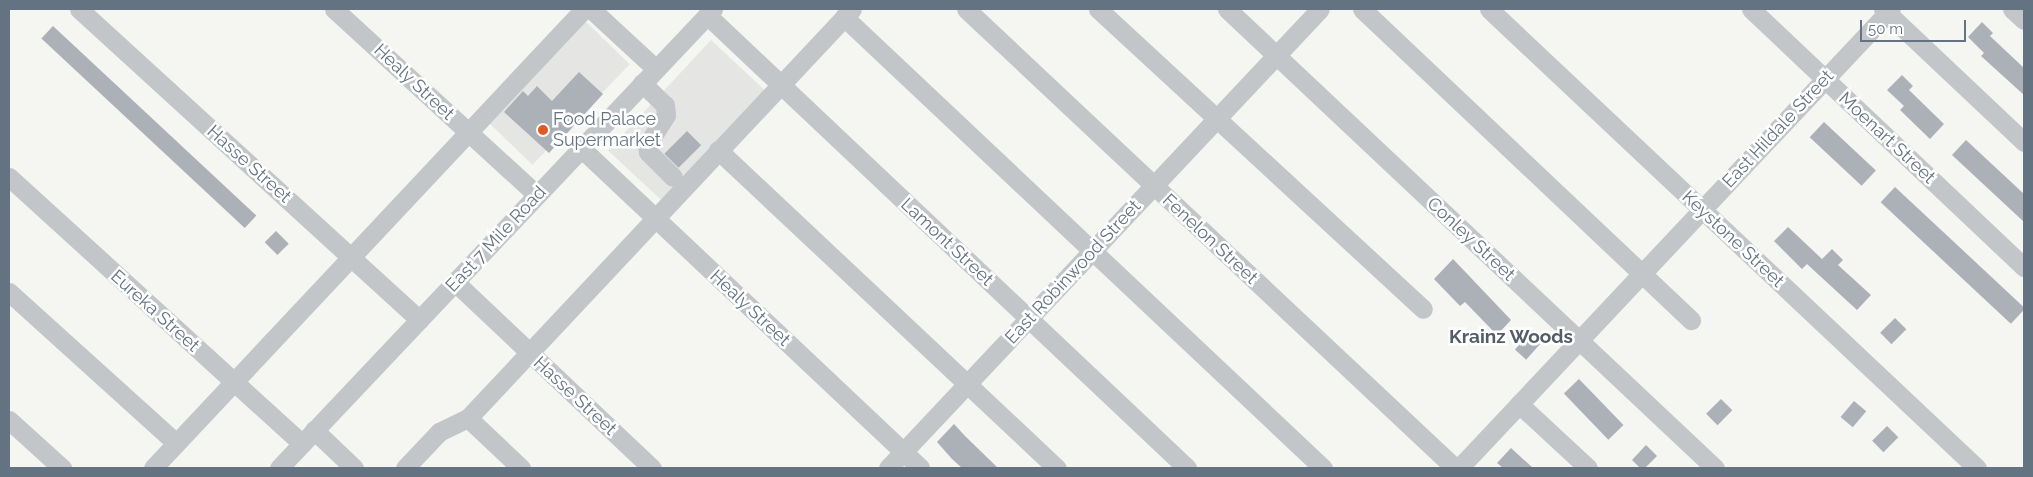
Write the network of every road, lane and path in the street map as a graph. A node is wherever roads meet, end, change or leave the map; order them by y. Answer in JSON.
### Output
{"nodes":[{"id":1,"x":79,"y":9,"type":"edge"},
{"id":2,"x":334,"y":9,"type":"edge"},
{"id":3,"x":584,"y":9,"type":"edge"},
{"id":4,"x":591,"y":9,"type":"edge"},
{"id":5,"x":966,"y":9,"type":"edge"},
{"id":6,"x":1098,"y":9,"type":"edge"},
{"id":7,"x":1228,"y":9,"type":"edge"},
{"id":8,"x":1320,"y":9,"type":"edge"},
{"id":9,"x":1362,"y":9,"type":"edge"},
{"id":10,"x":1489,"y":9,"type":"edge"},
{"id":11,"x":1751,"y":9,"type":"edge"},
{"id":12,"x":2012,"y":9,"type":"edge"},
{"id":13,"x":1887,"y":10,"type":"edge"},
{"id":14,"x":710,"y":12,"type":"edge"},
{"id":15,"x":848,"y":13,"type":"edge"},
{"id":16,"x":2024,"y":20,"type":"edge"},
{"id":17,"x":1276,"y":55,"type":"junction"},
{"id":18,"x":656,"y":69,"type":"junction"},
{"id":19,"x":1825,"y":79,"type":"junction"},
{"id":20,"x":642,"y":83,"type":"junction"},
{"id":21,"x":780,"y":85,"type":"junction"},
{"id":22,"x":1218,"y":118,"type":"junction"},
{"id":23,"x":469,"y":132,"type":"junction"},
{"id":24,"x":2024,"y":142,"type":"edge"},
{"id":25,"x":581,"y":148,"type":"junction"},
{"id":26,"x":718,"y":150,"type":"junction"},
{"id":27,"x":9,"y":177,"type":"edge"},
{"id":28,"x":673,"y":177,"type":"dead end"},
{"id":29,"x":1154,"y":186,"type":"junction"},
{"id":30,"x":537,"y":195,"type":"junction"},
{"id":31,"x":1702,"y":210,"type":"junction"},
{"id":32,"x":654,"y":217,"type":"junction"},
{"id":33,"x":1093,"y":251,"type":"junction"},
{"id":34,"x":350,"y":257,"type":"junction"},
{"id":35,"x":2024,"y":267,"type":"edge"},
{"id":36,"x":1642,"y":273,"type":"junction"},
{"id":37,"x":455,"y":282,"type":"junction"},
{"id":38,"x":9,"y":292,"type":"edge"},
{"id":39,"x":1423,"y":310,"type":"dead end"},
{"id":40,"x":1029,"y":319,"type":"junction"},
{"id":41,"x":419,"y":320,"type":"junction"},
{"id":42,"x":1691,"y":320,"type":"dead end"},
{"id":43,"x":1579,"y":340,"type":"junction"},
{"id":44,"x":528,"y":352,"type":"junction"},
{"id":45,"x":234,"y":382,"type":"junction"},
{"id":46,"x":968,"y":384,"type":"junction"},
{"id":47,"x":1519,"y":404,"type":"junction"},
{"id":48,"x":468,"y":418,"type":"junction"},
{"id":49,"x":9,"y":420,"type":"edge"},
{"id":50,"x":308,"y":437,"type":"junction"},
{"id":51,"x":176,"y":444,"type":"junction"},
{"id":52,"x":903,"y":452,"type":"junction"},
{"id":53,"x":62,"y":468,"type":"edge"},
{"id":54,"x":153,"y":468,"type":"edge"},
{"id":55,"x":280,"y":468,"type":"edge"},
{"id":56,"x":354,"y":468,"type":"edge"},
{"id":57,"x":405,"y":468,"type":"edge"},
{"id":58,"x":521,"y":468,"type":"edge"},
{"id":59,"x":652,"y":468,"type":"edge"},
{"id":60,"x":888,"y":468,"type":"edge"},
{"id":61,"x":920,"y":468,"type":"edge"},
{"id":62,"x":1057,"y":468,"type":"edge"},
{"id":63,"x":1187,"y":468,"type":"edge"},
{"id":64,"x":1323,"y":468,"type":"edge"},
{"id":65,"x":1455,"y":468,"type":"edge"},
{"id":66,"x":1459,"y":468,"type":"edge"},
{"id":67,"x":1588,"y":468,"type":"edge"},
{"id":68,"x":1715,"y":468,"type":"edge"},
{"id":69,"x":1977,"y":468,"type":"edge"}],
"edges":[{"from":1,"to":34,"type":"street","name":"Hasse Street"},
{"from":2,"to":23,"type":"street","name":"Healy Street"},
{"from":3,"to":23,"type":"street"},
{"from":4,"to":18,"type":"street"},
{"from":5,"to":29,"type":"street","name":"Fenelon Street"},
{"from":6,"to":22,"type":"street"},
{"from":7,"to":17,"type":"street","name":"Conley Street"},
{"from":8,"to":17,"type":"street","name":"East Robinwood Street"},
{"from":9,"to":36,"type":"street"},
{"from":10,"to":31,"type":"street","name":"Keystone Street"},
{"from":11,"to":19,"type":"street","name":"Moenart Street"},
{"from":12,"to":16,"type":"street"},
{"from":13,"to":19,"type":"street","name":"East Hildale Street"},
{"from":13,"to":24,"type":"street"},
{"from":14,"to":18,"type":"street","name":"East 7 Mile Road"},
{"from":14,"to":21,"type":"street","name":"Lamont Street"},
{"from":15,"to":21,"type":"street"},
{"from":15,"to":33,"type":"street"},
{"from":17,"to":22,"type":"street","name":"East Robinwood Street"},
{"from":17,"to":43,"type":"street","name":"Conley Street"},
{"from":18,"to":20,"type":"street","name":"East 7 Mile Road"},
{"from":19,"to":31,"type":"street","name":"East Hildale Street"},
{"from":19,"to":35,"type":"street","name":"Moenart Street"},
{"from":20,"to":25,"type":"street","name":"East 7 Mile Road"},
{"from":20,"to":28,"type":"street"},
{"from":21,"to":26,"type":"street"},
{"from":21,"to":40,"type":"street","name":"Lamont Street"},
{"from":22,"to":29,"type":"street","name":"East Robinwood Street"},
{"from":22,"to":39,"type":"street"},
{"from":23,"to":30,"type":"street","name":"Healy Street"},
{"from":23,"to":34,"type":"street"},
{"from":25,"to":30,"type":"street","name":"East 7 Mile Road"},
{"from":25,"to":32,"type":"street","name":"Healy Street"},
{"from":26,"to":32,"type":"street"},
{"from":26,"to":46,"type":"street"},
{"from":27,"to":45,"type":"street","name":"Eureka Street"},
{"from":29,"to":33,"type":"street","name":"East Robinwood Street"},
{"from":29,"to":65,"type":"street","name":"Fenelon Street"},
{"from":30,"to":37,"type":"street","name":"East 7 Mile Road"},
{"from":31,"to":36,"type":"street","name":"East Hildale Street"},
{"from":31,"to":69,"type":"street","name":"Keystone Street"},
{"from":32,"to":44,"type":"street"},
{"from":32,"to":52,"type":"street","name":"Healy Street"},
{"from":33,"to":40,"type":"street","name":"East Robinwood Street"},
{"from":33,"to":64,"type":"street"},
{"from":34,"to":41,"type":"street","name":"Hasse Street"},
{"from":34,"to":45,"type":"street"},
{"from":36,"to":42,"type":"street"},
{"from":36,"to":43,"type":"street","name":"East Hildale Street"},
{"from":37,"to":41,"type":"street","name":"East 7 Mile Road"},
{"from":37,"to":44,"type":"street","name":"Hasse Street"},
{"from":38,"to":51,"type":"street"},
{"from":40,"to":46,"type":"street","name":"East Robinwood Street"},
{"from":40,"to":63,"type":"street","name":"Lamont Street"},
{"from":41,"to":50,"type":"street","name":"East 7 Mile Road"},
{"from":43,"to":47,"type":"street","name":"East Hildale Street"},
{"from":43,"to":68,"type":"street","name":"Conley Street"},
{"from":44,"to":48,"type":"street"},
{"from":44,"to":59,"type":"street","name":"Hasse Street"},
{"from":45,"to":50,"type":"street","name":"Eureka Street"},
{"from":45,"to":51,"type":"street"},
{"from":46,"to":52,"type":"street","name":"East Robinwood Street"},
{"from":46,"to":62,"type":"street"},
{"from":47,"to":66,"type":"street","name":"East Hildale Street"},
{"from":47,"to":67,"type":"street"},
{"from":48,"to":57,"type":"street"},
{"from":48,"to":58,"type":"street"},
{"from":49,"to":53,"type":"street"},
{"from":50,"to":55,"type":"street","name":"East 7 Mile Road"},
{"from":50,"to":56,"type":"street","name":"Eureka Street"},
{"from":51,"to":54,"type":"street"},
{"from":52,"to":60,"type":"street","name":"East Robinwood Street"},
{"from":52,"to":61,"type":"street","name":"Healy Street"}]}
